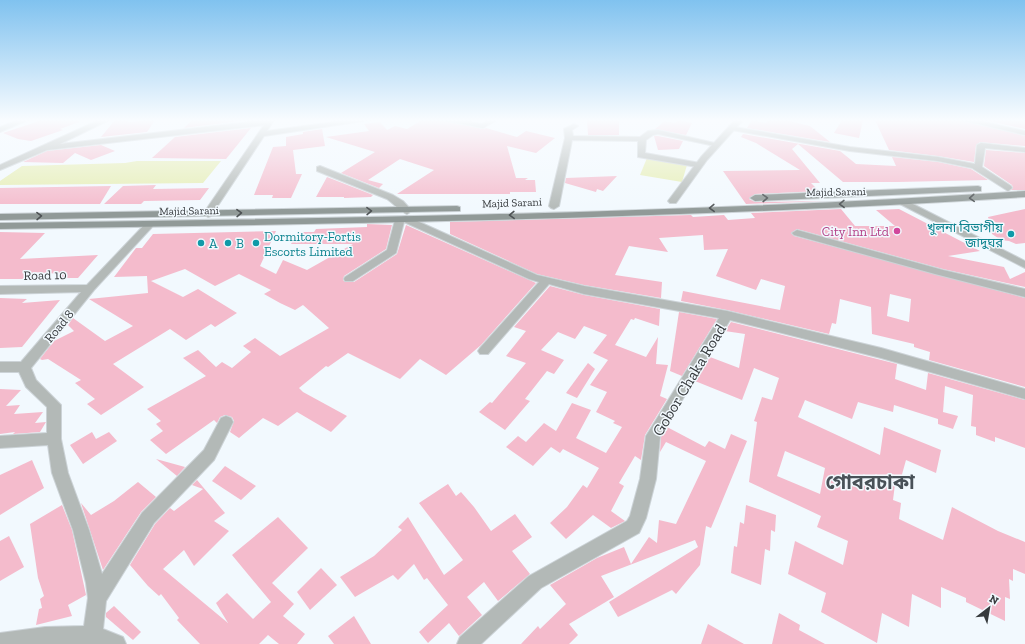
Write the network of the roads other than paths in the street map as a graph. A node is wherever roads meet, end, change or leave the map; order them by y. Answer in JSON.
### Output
{"nodes":[{"id":1,"x":38,"y":150,"type":"edge"},
{"id":2,"x":251,"y":150,"type":"edge"},
{"id":3,"x":566,"y":150,"type":"edge"},
{"id":4,"x":641,"y":150,"type":"edge"},
{"id":5,"x":710,"y":150,"type":"edge"},
{"id":6,"x":859,"y":150,"type":"edge"},
{"id":7,"x":980,"y":150,"type":"edge"},
{"id":8,"x":697,"y":165,"type":"junction"},
{"id":9,"x":975,"y":166,"type":"junction"},
{"id":10,"x":0,"y":168,"type":"edge"},
{"id":11,"x":320,"y":169,"type":"dead end"},
{"id":12,"x":1025,"y":187,"type":"edge"},
{"id":13,"x":1008,"y":188,"type":"junction"},
{"id":14,"x":1025,"y":194,"type":"edge"},
{"id":15,"x":673,"y":201,"type":"junction"},
{"id":16,"x":903,"y":202,"type":"junction"},
{"id":17,"x":554,"y":206,"type":"junction"},
{"id":18,"x":208,"y":214,"type":"junction"},
{"id":19,"x":0,"y":217,"type":"edge"},
{"id":20,"x":404,"y":217,"type":"junction"},
{"id":21,"x":150,"y":224,"type":"junction"},
{"id":22,"x":0,"y":226,"type":"edge"},
{"id":23,"x":797,"y":233,"type":"dead end"},
{"id":24,"x":1025,"y":265,"type":"edge"},
{"id":25,"x":349,"y":279,"type":"dead end"},
{"id":26,"x":547,"y":280,"type":"junction"},
{"id":27,"x":90,"y":288,"type":"junction"},
{"id":28,"x":0,"y":290,"type":"edge"},
{"id":29,"x":1025,"y":293,"type":"edge"},
{"id":30,"x":727,"y":315,"type":"junction"},
{"id":31,"x":484,"y":351,"type":"dead end"},
{"id":32,"x":24,"y":367,"type":"junction"},
{"id":33,"x":0,"y":368,"type":"edge"},
{"id":34,"x":1025,"y":394,"type":"edge"},
{"id":35,"x":226,"y":422,"type":"dead end"},
{"id":36,"x":54,"y":439,"type":"junction"},
{"id":37,"x":0,"y":442,"type":"edge"},
{"id":38,"x":97,"y":598,"type":"junction"},
{"id":39,"x":92,"y":635,"type":"junction"},
{"id":40,"x":0,"y":643,"type":"edge"},
{"id":41,"x":116,"y":644,"type":"edge"},
{"id":42,"x":467,"y":644,"type":"edge"}],
"edges":[{"from":1,"to":10,"type":"street"},
{"from":2,"to":18,"type":"street"},
{"from":3,"to":17,"type":"street"},
{"from":4,"to":8,"type":"street"},
{"from":5,"to":8,"type":"street"},
{"from":6,"to":9,"type":"street"},
{"from":7,"to":9,"type":"street"},
{"from":8,"to":15,"type":"street"},
{"from":9,"to":13,"type":"street"},
{"from":11,"to":20,"type":"street","name":"Gobor Chaka Road"},
{"from":12,"to":13,"type":"main road","name":"Majid Sarani"},
{"from":15,"to":13,"type":"main road","name":"Majid Sarani","one_way":true},
{"from":14,"to":16,"type":"main road","name":"Majid Sarani","one_way":true},
{"from":15,"to":17,"type":"main road","name":"Majid Sarani"},
{"from":16,"to":20,"type":"main road","name":"Majid Sarani","one_way":true},
{"from":16,"to":24,"type":"street"},
{"from":17,"to":20,"type":"main road","name":"Majid Sarani"},
{"from":19,"to":18,"type":"main road","name":"Majid Sarani","one_way":true},
{"from":18,"to":20,"type":"main road","name":"Majid Sarani","one_way":true},
{"from":20,"to":21,"type":"main road","name":"Majid Sarani"},
{"from":20,"to":25,"type":"street"},
{"from":20,"to":26,"type":"street","name":"Gobor Chaka Road"},
{"from":21,"to":22,"type":"main road","name":"Majid Sarani"},
{"from":21,"to":27,"type":"street","name":"Road 8"},
{"from":23,"to":29,"type":"street"},
{"from":26,"to":30,"type":"street","name":"Gobor Chaka Road"},
{"from":26,"to":31,"type":"street"},
{"from":27,"to":28,"type":"street","name":"Road 10"},
{"from":27,"to":32,"type":"street","name":"Road 8"},
{"from":30,"to":34,"type":"street","name":"Gobor Chaka Road"},
{"from":30,"to":42,"type":"street","name":"Gobor Chaka Road"},
{"from":32,"to":33,"type":"street"},
{"from":32,"to":36,"type":"street"},
{"from":35,"to":38,"type":"street"},
{"from":36,"to":37,"type":"street"},
{"from":36,"to":38,"type":"street"},
{"from":38,"to":39,"type":"street"},
{"from":39,"to":40,"type":"street"},
{"from":39,"to":41,"type":"street"}]}
